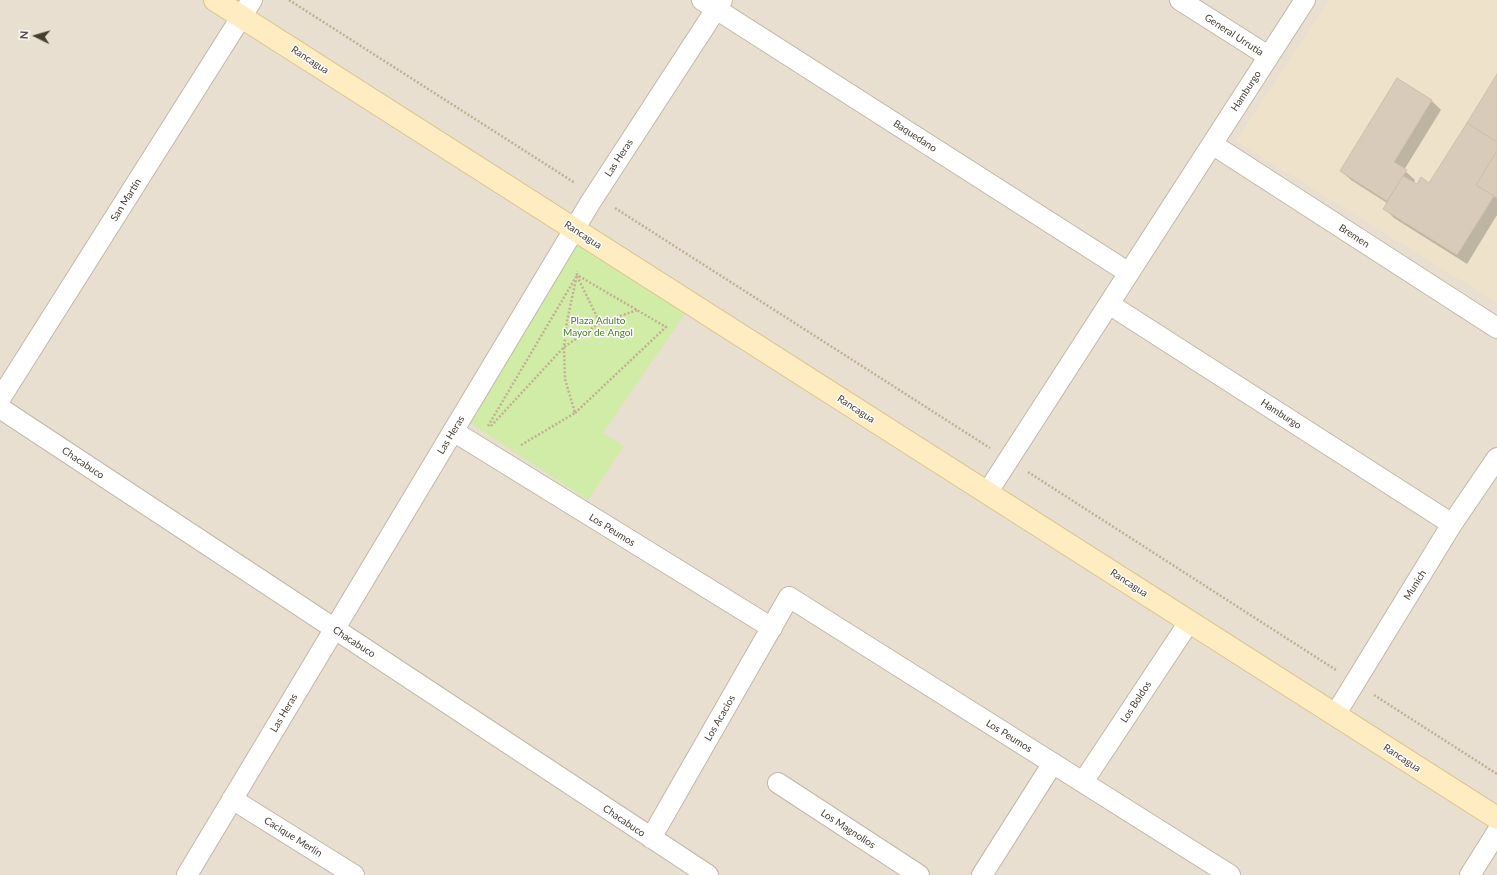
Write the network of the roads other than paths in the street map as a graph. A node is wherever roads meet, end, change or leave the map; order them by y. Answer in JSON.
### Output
{"nodes":[{"id":1,"x":215,"y":0,"type":"edge"},
{"id":2,"x":1180,"y":0,"type":"edge"},
{"id":3,"x":1305,"y":0,"type":"edge"},
{"id":4,"x":713,"y":3,"type":"edge"},
{"id":5,"x":247,"y":8,"type":"edge"},
{"id":6,"x":1268,"y":56,"type":"junction"},
{"id":7,"x":1212,"y":144,"type":"junction"},
{"id":8,"x":574,"y":229,"type":"junction"},
{"id":9,"x":1129,"y":272,"type":"junction"},
{"id":10,"x":1109,"y":304,"type":"junction"},
{"id":11,"x":1497,"y":328,"type":"edge"},
{"id":12,"x":0,"y":399,"type":"edge"},
{"id":13,"x":0,"y":408,"type":"edge"},
{"id":14,"x":453,"y":431,"type":"junction"},
{"id":15,"x":1497,"y":458,"type":"edge"},
{"id":16,"x":987,"y":493,"type":"junction"},
{"id":17,"x":1452,"y":524,"type":"junction"},
{"id":18,"x":789,"y":597,"type":"joint"},
{"id":19,"x":1189,"y":622,"type":"junction"},
{"id":20,"x":772,"y":628,"type":"junction"},
{"id":21,"x":334,"y":629,"type":"junction"},
{"id":22,"x":1335,"y":715,"type":"junction"},
{"id":23,"x":1053,"y":763,"type":"junction"},
{"id":24,"x":1083,"y":782,"type":"junction"},
{"id":25,"x":778,"y":783,"type":"dead end"},
{"id":26,"x":232,"y":799,"type":"junction"},
{"id":27,"x":1497,"y":818,"type":"edge"},
{"id":28,"x":1497,"y":832,"type":"edge"},
{"id":29,"x":651,"y":838,"type":"junction"},
{"id":30,"x":187,"y":875,"type":"edge"},
{"id":31,"x":354,"y":875,"type":"edge"},
{"id":32,"x":708,"y":875,"type":"edge"},
{"id":33,"x":919,"y":875,"type":"edge"},
{"id":34,"x":982,"y":875,"type":"edge"},
{"id":35,"x":1230,"y":875,"type":"edge"},
{"id":36,"x":1470,"y":875,"type":"edge"}],
"edges":[{"from":1,"to":5,"type":"main road","name":"Rancagua"},
{"from":2,"to":6,"type":"street","name":"General Urrutia"},
{"from":3,"to":6,"type":"street","name":"Hamburgo"},
{"from":4,"to":8,"type":"street","name":"Las Heras"},
{"from":4,"to":9,"type":"street","name":"Baquedano"},
{"from":5,"to":8,"type":"main road","name":"Rancagua"},
{"from":5,"to":12,"type":"street","name":"San Martín"},
{"from":6,"to":7,"type":"street","name":"Hamburgo"},
{"from":7,"to":9,"type":"street","name":"Hamburgo"},
{"from":7,"to":11,"type":"street","name":"Bremen"},
{"from":8,"to":14,"type":"street","name":"Las Heras"},
{"from":8,"to":16,"type":"main road","name":"Rancagua"},
{"from":9,"to":10,"type":"street","name":"Hamburgo"},
{"from":10,"to":16,"type":"street","name":"Hamburgo"},
{"from":10,"to":17,"type":"street","name":"Hamburgo"},
{"from":13,"to":21,"type":"street","name":"Chacabuco"},
{"from":14,"to":20,"type":"street","name":"Los Peumos"},
{"from":14,"to":21,"type":"street","name":"Las Heras"},
{"from":15,"to":17,"type":"street","name":"Munich"},
{"from":16,"to":19,"type":"main road","name":"Rancagua"},
{"from":17,"to":22,"type":"street","name":"Munich"},
{"from":18,"to":20,"type":"street","name":"Los Acacios"},
{"from":18,"to":23,"type":"street","name":"Los Peumos"},
{"from":19,"to":22,"type":"main road","name":"Rancagua"},
{"from":19,"to":24,"type":"street","name":"Los Boldos"},
{"from":20,"to":29,"type":"street","name":"Los Acacios"},
{"from":21,"to":26,"type":"street","name":"Las Heras"},
{"from":21,"to":29,"type":"street","name":"Chacabuco"},
{"from":22,"to":27,"type":"main road","name":"Rancagua"},
{"from":23,"to":24,"type":"street","name":"Los Peumos"},
{"from":23,"to":34,"type":"street"},
{"from":24,"to":35,"type":"street","name":"Los Peumos"},
{"from":25,"to":33,"type":"street","name":"Los Magnolios"},
{"from":26,"to":30,"type":"street","name":"Las Heras"},
{"from":26,"to":31,"type":"street","name":"Cacique Merlín"},
{"from":28,"to":36,"type":"street"},
{"from":29,"to":32,"type":"street","name":"Chacabuco"}]}
